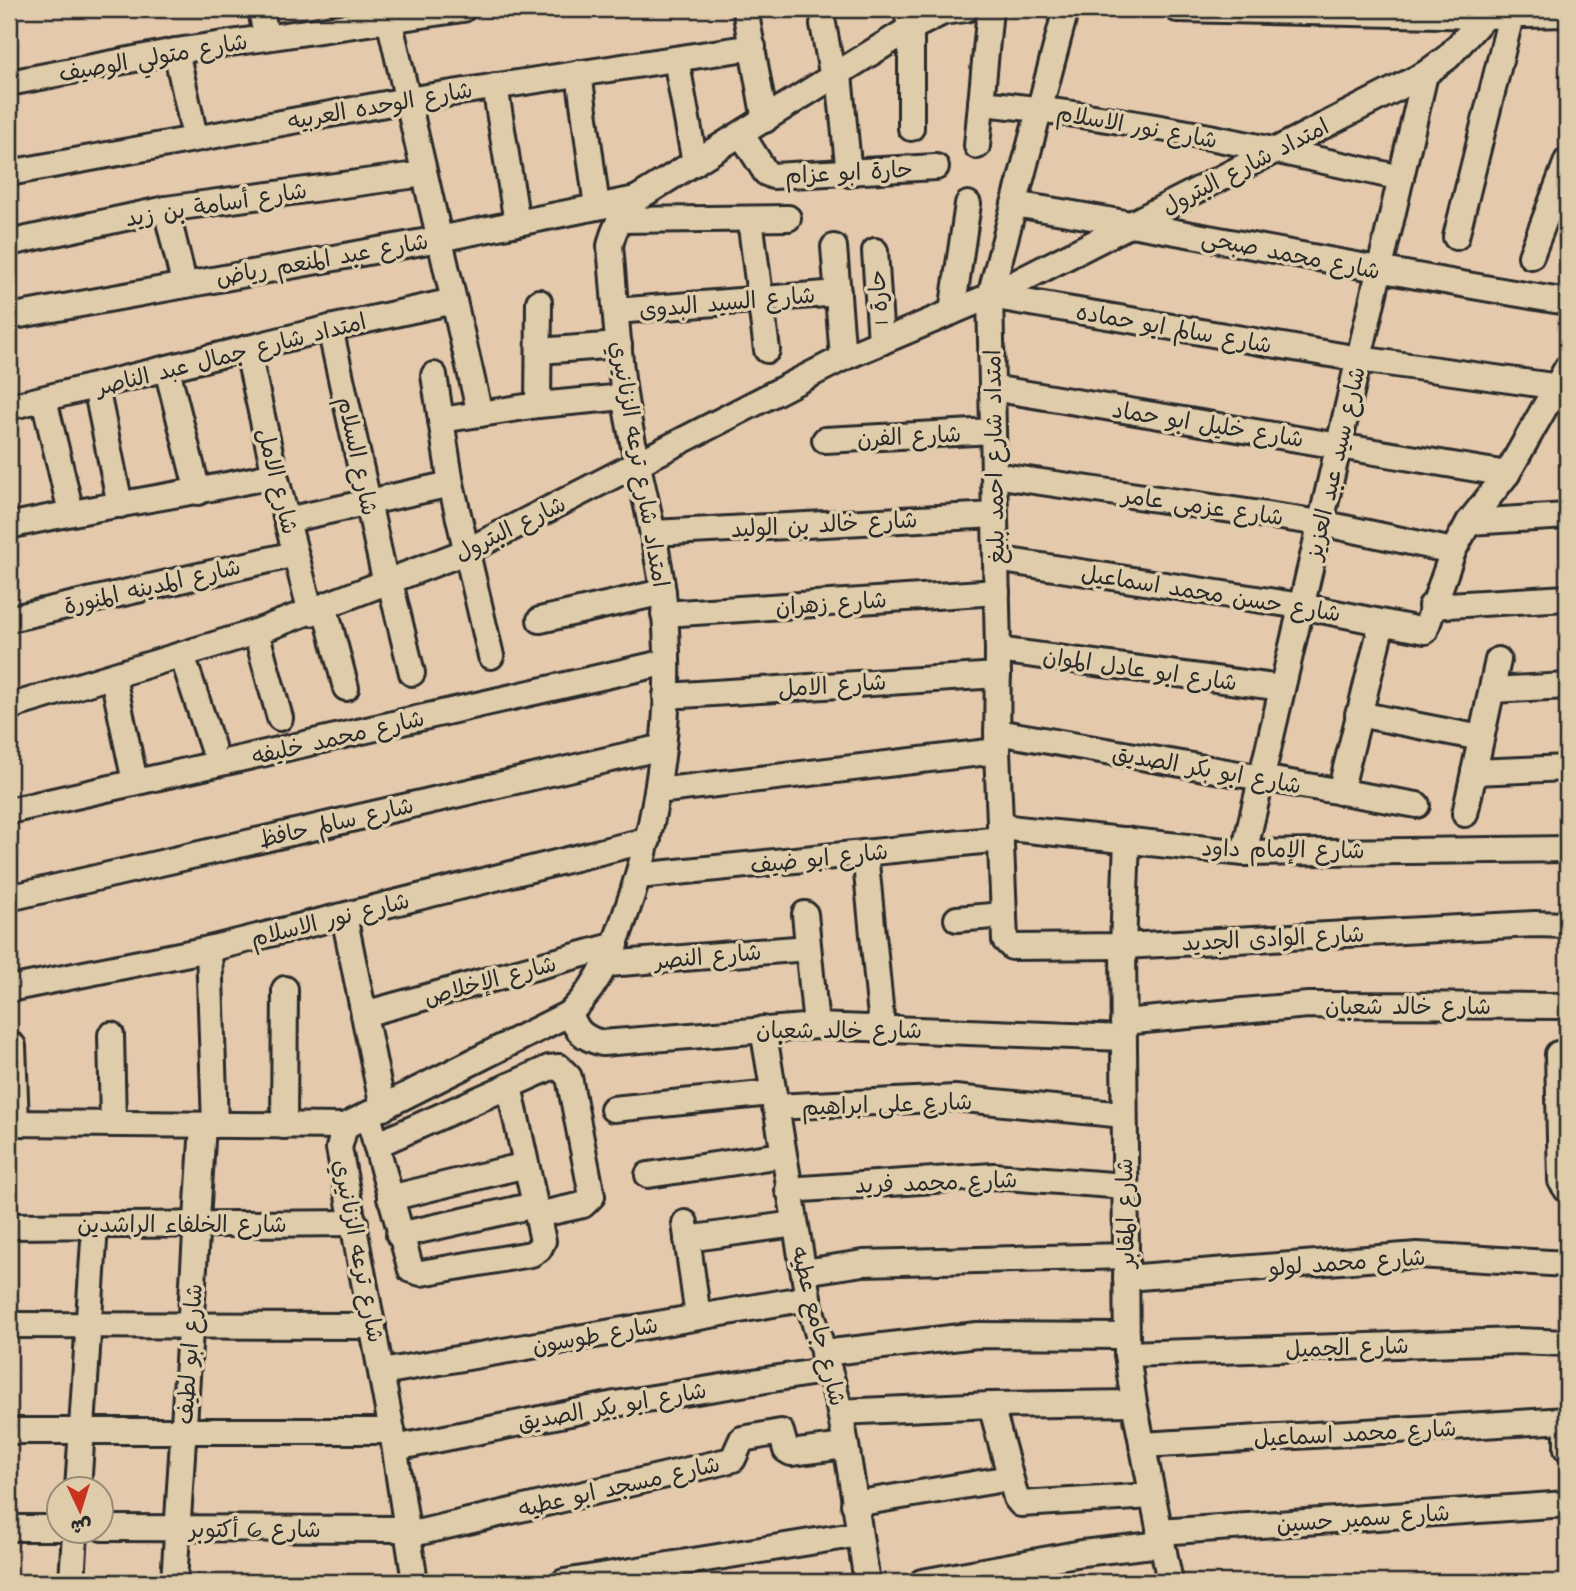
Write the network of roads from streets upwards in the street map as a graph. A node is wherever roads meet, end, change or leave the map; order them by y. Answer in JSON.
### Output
{"nodes":[{"id":1,"x":261,"y":9,"type":"edge"},
{"id":2,"x":463,"y":9,"type":"edge"},
{"id":3,"x":745,"y":9,"type":"edge"},
{"id":4,"x":966,"y":9,"type":"edge"},
{"id":5,"x":990,"y":9,"type":"edge"},
{"id":6,"x":1066,"y":9,"type":"edge"},
{"id":7,"x":1177,"y":9,"type":"edge"},
{"id":8,"x":1195,"y":9,"type":"edge"},
{"id":9,"x":431,"y":11,"type":"edge"},
{"id":10,"x":1529,"y":13,"type":"edge"},
{"id":11,"x":1567,"y":14,"type":"edge"},
{"id":12,"x":1485,"y":16,"type":"junction"},
{"id":13,"x":337,"y":17,"type":"edge"},
{"id":14,"x":908,"y":18,"type":"edge"},
{"id":15,"x":389,"y":19,"type":"junction"},
{"id":16,"x":823,"y":24,"type":"dead end"},
{"id":17,"x":266,"y":37,"type":"junction"},
{"id":18,"x":752,"y":47,"type":"junction"},
{"id":19,"x":176,"y":51,"type":"junction"},
{"id":20,"x":676,"y":59,"type":"junction"},
{"id":21,"x":579,"y":73,"type":"junction"},
{"id":22,"x":1426,"y":74,"type":"junction"},
{"id":23,"x":836,"y":76,"type":"junction"},
{"id":24,"x":9,"y":83,"type":"edge"},
{"id":25,"x":495,"y":86,"type":"junction"},
{"id":26,"x":407,"y":100,"type":"junction"},
{"id":27,"x":981,"y":103,"type":"junction"},
{"id":28,"x":1039,"y":108,"type":"junction"},
{"id":29,"x":765,"y":120,"type":"junction"},
{"id":30,"x":911,"y":128,"type":"dead end"},
{"id":31,"x":741,"y":135,"type":"junction"},
{"id":32,"x":195,"y":137,"type":"junction"},
{"id":33,"x":977,"y":146,"type":"dead end"},
{"id":34,"x":1276,"y":150,"type":"junction"},
{"id":35,"x":1567,"y":161,"type":"edge"},
{"id":36,"x":695,"y":163,"type":"junction"},
{"id":37,"x":936,"y":167,"type":"dead end"},
{"id":38,"x":9,"y":173,"type":"edge"},
{"id":39,"x":424,"y":174,"type":"junction"},
{"id":40,"x":849,"y":174,"type":"junction"},
{"id":41,"x":1401,"y":178,"type":"junction"},
{"id":42,"x":636,"y":199,"type":"junction"},
{"id":43,"x":968,"y":204,"type":"dead end"},
{"id":44,"x":1014,"y":204,"type":"junction"},
{"id":45,"x":597,"y":207,"type":"junction"},
{"id":46,"x":166,"y":209,"type":"junction"},
{"id":47,"x":788,"y":218,"type":"dead end"},
{"id":48,"x":750,"y":219,"type":"junction"},
{"id":49,"x":618,"y":220,"type":"junction"},
{"id":50,"x":517,"y":223,"type":"junction"},
{"id":51,"x":1133,"y":223,"type":"junction"},
{"id":52,"x":1456,"y":237,"type":"dead end"},
{"id":53,"x":439,"y":239,"type":"junction"},
{"id":54,"x":9,"y":243,"type":"edge"},
{"id":55,"x":834,"y":247,"type":"dead end"},
{"id":56,"x":875,"y":251,"type":"dead end"},
{"id":57,"x":1531,"y":256,"type":"dead end"},
{"id":58,"x":1379,"y":272,"type":"junction"},
{"id":59,"x":184,"y":283,"type":"junction"},
{"id":60,"x":838,"y":293,"type":"junction"},
{"id":61,"x":990,"y":296,"type":"junction"},
{"id":62,"x":762,"y":299,"type":"junction"},
{"id":63,"x":454,"y":301,"type":"junction"},
{"id":64,"x":539,"y":302,"type":"dead end"},
{"id":65,"x":1567,"y":302,"type":"edge"},
{"id":66,"x":616,"y":311,"type":"junction"},
{"id":67,"x":952,"y":312,"type":"junction"},
{"id":68,"x":9,"y":317,"type":"edge"},
{"id":69,"x":330,"y":328,"type":"junction"},
{"id":70,"x":881,"y":342,"type":"junction"},
{"id":71,"x":619,"y":345,"type":"junction"},
{"id":72,"x":247,"y":348,"type":"junction"},
{"id":73,"x":767,"y":350,"type":"dead end"},
{"id":74,"x":539,"y":351,"type":"junction"},
{"id":75,"x":843,"y":358,"type":"junction"},
{"id":76,"x":1359,"y":359,"type":"junction"},
{"id":77,"x":167,"y":369,"type":"junction"},
{"id":78,"x":434,"y":375,"type":"dead end"},
{"id":79,"x":1564,"y":381,"type":"edge"},
{"id":80,"x":96,"y":387,"type":"junction"},
{"id":81,"x":992,"y":388,"type":"junction"},
{"id":82,"x":624,"y":397,"type":"junction"},
{"id":83,"x":44,"y":400,"type":"junction"},
{"id":84,"x":538,"y":405,"type":"junction"},
{"id":85,"x":9,"y":407,"type":"edge"},
{"id":86,"x":480,"y":414,"type":"junction"},
{"id":87,"x":441,"y":420,"type":"junction"},
{"id":88,"x":993,"y":431,"type":"junction"},
{"id":89,"x":825,"y":440,"type":"dead end"},
{"id":90,"x":1339,"y":445,"type":"junction"},
{"id":91,"x":636,"y":464,"type":"junction"},
{"id":92,"x":1507,"y":474,"type":"junction"},
{"id":93,"x":275,"y":475,"type":"junction"},
{"id":94,"x":994,"y":475,"type":"junction"},
{"id":95,"x":451,"y":484,"type":"junction"},
{"id":96,"x":198,"y":492,"type":"junction"},
{"id":97,"x":367,"y":500,"type":"junction"},
{"id":98,"x":120,"y":505,"type":"junction"},
{"id":99,"x":71,"y":512,"type":"junction"},
{"id":100,"x":995,"y":515,"type":"junction"},
{"id":101,"x":1567,"y":516,"type":"edge"},
{"id":102,"x":286,"y":520,"type":"junction"},
{"id":103,"x":1469,"y":522,"type":"junction"},
{"id":104,"x":1321,"y":523,"type":"junction"},
{"id":105,"x":9,"y":526,"type":"edge"},
{"id":106,"x":653,"y":533,"type":"junction"},
{"id":107,"x":1453,"y":551,"type":"junction"},
{"id":108,"x":465,"y":552,"type":"junction"},
{"id":109,"x":295,"y":554,"type":"junction"},
{"id":110,"x":996,"y":559,"type":"junction"},
{"id":111,"x":388,"y":583,"type":"junction"},
{"id":112,"x":997,"y":592,"type":"junction"},
{"id":113,"x":1567,"y":598,"type":"edge"},
{"id":114,"x":664,"y":603,"type":"junction"},
{"id":115,"x":1301,"y":606,"type":"junction"},
{"id":116,"x":1432,"y":606,"type":"junction"},
{"id":117,"x":318,"y":610,"type":"junction"},
{"id":118,"x":9,"y":619,"type":"edge"},
{"id":119,"x":540,"y":620,"type":"dead end"},
{"id":120,"x":1382,"y":622,"type":"junction"},
{"id":121,"x":256,"y":632,"type":"junction"},
{"id":122,"x":998,"y":650,"type":"junction"},
{"id":123,"x":182,"y":655,"type":"junction"},
{"id":124,"x":491,"y":656,"type":"dead end"},
{"id":125,"x":1498,"y":660,"type":"dead end"},
{"id":126,"x":667,"y":662,"type":"junction"},
{"id":127,"x":412,"y":673,"type":"dead end"},
{"id":128,"x":998,"y":675,"type":"junction"},
{"id":129,"x":113,"y":677,"type":"junction"},
{"id":130,"x":1567,"y":686,"type":"edge"},
{"id":131,"x":346,"y":688,"type":"dead end"},
{"id":132,"x":1282,"y":688,"type":"junction"},
{"id":133,"x":1492,"y":690,"type":"junction"},
{"id":134,"x":666,"y":695,"type":"junction"},
{"id":135,"x":9,"y":707,"type":"edge"},
{"id":136,"x":1358,"y":714,"type":"junction"},
{"id":137,"x":280,"y":718,"type":"dead end"},
{"id":138,"x":1481,"y":738,"type":"junction"},
{"id":139,"x":997,"y":742,"type":"junction"},
{"id":140,"x":212,"y":746,"type":"dead end"},
{"id":141,"x":663,"y":747,"type":"junction"},
{"id":142,"x":1567,"y":768,"type":"edge"},
{"id":143,"x":1474,"y":772,"type":"junction"},
{"id":144,"x":1261,"y":778,"type":"junction"},
{"id":145,"x":135,"y":782,"type":"junction"},
{"id":146,"x":657,"y":791,"type":"junction"},
{"id":147,"x":1340,"y":792,"type":"junction"},
{"id":148,"x":1417,"y":805,"type":"dead end"},
{"id":149,"x":9,"y":811,"type":"edge"},
{"id":150,"x":1465,"y":814,"type":"dead end"},
{"id":151,"x":1000,"y":833,"type":"junction"},
{"id":152,"x":648,"y":840,"type":"junction"},
{"id":153,"x":1127,"y":840,"type":"junction"},
{"id":154,"x":1567,"y":849,"type":"edge"},
{"id":155,"x":865,"y":853,"type":"junction"},
{"id":156,"x":1244,"y":853,"type":"junction"},
{"id":157,"x":638,"y":876,"type":"junction"},
{"id":158,"x":9,"y":898,"type":"edge"},
{"id":159,"x":805,"y":914,"type":"dead end"},
{"id":160,"x":1004,"y":915,"type":"junction"},
{"id":161,"x":344,"y":916,"type":"junction"},
{"id":162,"x":957,"y":919,"type":"dead end"},
{"id":163,"x":1567,"y":925,"type":"edge"},
{"id":164,"x":1123,"y":946,"type":"junction"},
{"id":165,"x":808,"y":948,"type":"junction"},
{"id":166,"x":209,"y":949,"type":"junction"},
{"id":167,"x":612,"y":955,"type":"junction"},
{"id":168,"x":9,"y":989,"type":"edge"},
{"id":169,"x":285,"y":989,"type":"dead end"},
{"id":170,"x":1567,"y":1006,"type":"edge"},
{"id":171,"x":364,"y":1013,"type":"junction"},
{"id":172,"x":570,"y":1013,"type":"junction"},
{"id":173,"x":816,"y":1026,"type":"junction"},
{"id":174,"x":882,"y":1027,"type":"junction"},
{"id":175,"x":763,"y":1029,"type":"junction"},
{"id":176,"x":1123,"y":1030,"type":"junction"},
{"id":177,"x":111,"y":1035,"type":"dead end"},
{"id":178,"x":13,"y":1046,"type":"dead end"},
{"id":179,"x":1558,"y":1054,"type":"dead end"},
{"id":180,"x":509,"y":1086,"type":"junction"},
{"id":181,"x":774,"y":1100,"type":"junction"},
{"id":182,"x":1563,"y":1104,"type":"edge"},
{"id":183,"x":613,"y":1109,"type":"dead end"},
{"id":184,"x":376,"y":1112,"type":"junction"},
{"id":185,"x":1124,"y":1115,"type":"junction"},
{"id":186,"x":12,"y":1123,"type":"edge"},
{"id":187,"x":113,"y":1124,"type":"junction"},
{"id":188,"x":209,"y":1125,"type":"junction"},
{"id":189,"x":284,"y":1126,"type":"junction"},
{"id":190,"x":345,"y":1126,"type":"junction"},
{"id":191,"x":376,"y":1145,"type":"junction"},
{"id":192,"x":782,"y":1155,"type":"junction"},
{"id":193,"x":526,"y":1165,"type":"junction"},
{"id":194,"x":648,"y":1175,"type":"dead end"},
{"id":195,"x":1125,"y":1186,"type":"junction"},
{"id":196,"x":788,"y":1190,"type":"junction"},
{"id":197,"x":1567,"y":1190,"type":"edge"},
{"id":198,"x":390,"y":1198,"type":"junction"},
{"id":199,"x":536,"y":1210,"type":"junction"},
{"id":200,"x":355,"y":1223,"type":"junction"},
{"id":201,"x":197,"y":1224,"type":"junction"},
{"id":202,"x":795,"y":1224,"type":"junction"},
{"id":203,"x":95,"y":1225,"type":"junction"},
{"id":204,"x":9,"y":1226,"type":"edge"},
{"id":205,"x":399,"y":1235,"type":"junction"},
{"id":206,"x":1567,"y":1264,"type":"edge"},
{"id":207,"x":1126,"y":1267,"type":"junction"},
{"id":208,"x":804,"y":1272,"type":"junction"},
{"id":209,"x":808,"y":1298,"type":"junction"},
{"id":210,"x":698,"y":1317,"type":"junction"},
{"id":211,"x":9,"y":1325,"type":"edge"},
{"id":212,"x":88,"y":1325,"type":"junction"},
{"id":213,"x":191,"y":1325,"type":"junction"},
{"id":214,"x":373,"y":1326,"type":"junction"},
{"id":215,"x":1567,"y":1343,"type":"edge"},
{"id":216,"x":1127,"y":1345,"type":"junction"},
{"id":217,"x":826,"y":1362,"type":"junction"},
{"id":218,"x":382,"y":1372,"type":"junction"},
{"id":219,"x":1134,"y":1403,"type":"junction"},
{"id":220,"x":991,"y":1405,"type":"junction"},
{"id":221,"x":840,"y":1412,"type":"junction"},
{"id":222,"x":1567,"y":1420,"type":"edge"},
{"id":223,"x":9,"y":1431,"type":"edge"},
{"id":224,"x":82,"y":1431,"type":"junction"},
{"id":225,"x":184,"y":1431,"type":"junction"},
{"id":226,"x":393,"y":1440,"type":"junction"},
{"id":227,"x":1142,"y":1445,"type":"junction"},
{"id":228,"x":845,"y":1446,"type":"junction"},
{"id":229,"x":1567,"y":1449,"type":"edge"},
{"id":230,"x":79,"y":1476,"type":"edge"},
{"id":231,"x":1010,"y":1478,"type":"junction"},
{"id":232,"x":1152,"y":1496,"type":"junction"},
{"id":233,"x":854,"y":1504,"type":"junction"},
{"id":234,"x":1567,"y":1504,"type":"edge"},
{"id":235,"x":9,"y":1528,"type":"edge"},
{"id":236,"x":46,"y":1528,"type":"edge"},
{"id":237,"x":116,"y":1528,"type":"edge"},
{"id":238,"x":177,"y":1529,"type":"junction"},
{"id":239,"x":408,"y":1532,"type":"junction"},
{"id":240,"x":859,"y":1534,"type":"junction"},
{"id":241,"x":1161,"y":1538,"type":"junction"},
{"id":242,"x":74,"y":1546,"type":"edge"},
{"id":243,"x":72,"y":1582,"type":"edge"},
{"id":244,"x":174,"y":1582,"type":"edge"},
{"id":245,"x":415,"y":1582,"type":"edge"},
{"id":246,"x":564,"y":1582,"type":"edge"},
{"id":247,"x":867,"y":1582,"type":"edge"},
{"id":248,"x":922,"y":1582,"type":"edge"},
{"id":249,"x":1170,"y":1582,"type":"edge"}],
"edges":[{"from":1,"to":17,"type":"street"},
{"from":2,"to":9,"type":"street","name":"شارع متولي الوصيف"},
{"from":3,"to":18,"type":"street"},
{"from":4,"to":14,"type":"street","name":"امتداد شارع ترعه الزنانيري"},
{"from":5,"to":27,"type":"street"},
{"from":6,"to":28,"type":"street","name":"امتداد شارع احمد بليغ"},
{"from":7,"to":8,"type":"street"},
{"from":8,"to":12,"type":"street"},
{"from":9,"to":15,"type":"street","name":"شارع متولي الوصيف"},
{"from":10,"to":11,"type":"street"},
{"from":10,"to":12,"type":"street"},
{"from":10,"to":52,"type":"street"},
{"from":12,"to":22,"type":"street","name":"امتداد شارع البترول"},
{"from":13,"to":15,"type":"street","name":"شارع متولي الوصيف"},
{"from":13,"to":17,"type":"street","name":"شارع متولي الوصيف"},
{"from":14,"to":23,"type":"street","name":"امتداد شارع ترعه الزنانيري"},
{"from":14,"to":30,"type":"street"},
{"from":15,"to":26,"type":"street"},
{"from":16,"to":23,"type":"street"},
{"from":17,"to":19,"type":"street","name":"شارع متولي الوصيف"},
{"from":18,"to":20,"type":"street","name":"شارع الوحده العربيه"},
{"from":18,"to":29,"type":"street"},
{"from":19,"to":24,"type":"street","name":"شارع متولي الوصيف"},
{"from":19,"to":32,"type":"street"},
{"from":20,"to":21,"type":"street","name":"شارع الوحده العربيه"},
{"from":20,"to":36,"type":"street"},
{"from":21,"to":25,"type":"street","name":"شارع الوحده العربيه"},
{"from":21,"to":45,"type":"street"},
{"from":22,"to":34,"type":"street","name":"امتداد شارع البترول"},
{"from":22,"to":41,"type":"street","name":"شارع سيد عبد العزيز"},
{"from":23,"to":29,"type":"street","name":"امتداد شارع ترعه الزنانيري"},
{"from":23,"to":40,"type":"street"},
{"from":25,"to":26,"type":"street","name":"شارع الوحده العربيه"},
{"from":25,"to":50,"type":"street"},
{"from":26,"to":32,"type":"street","name":"شارع الوحده العربيه"},
{"from":26,"to":39,"type":"street"},
{"from":27,"to":28,"type":"street","name":"شارع نور الاسلام"},
{"from":27,"to":33,"type":"street"},
{"from":28,"to":34,"type":"street","name":"شارع نور الاسلام"},
{"from":28,"to":44,"type":"street","name":"امتداد شارع احمد بليغ"},
{"from":29,"to":31,"type":"street","name":"امتداد شارع ترعه الزنانيري"},
{"from":31,"to":36,"type":"street","name":"امتداد شارع ترعه الزنانيري"},
{"from":31,"to":40,"type":"street","name":"حارة ابو عزام"},
{"from":32,"to":38,"type":"street","name":"شارع الوحده العربيه"},
{"from":34,"to":41,"type":"street","name":"شارع نور الاسلام"},
{"from":34,"to":51,"type":"street","name":"امتداد شارع البترول"},
{"from":35,"to":57,"type":"street"},
{"from":36,"to":42,"type":"street","name":"امتداد شارع ترعه الزنانيري"},
{"from":37,"to":40,"type":"street","name":"حارة ابو عزام"},
{"from":39,"to":46,"type":"street","name":"شارع أسامة بن زيد"},
{"from":39,"to":53,"type":"street"},
{"from":41,"to":58,"type":"street","name":"شارع سيد عبد العزيز"},
{"from":42,"to":45,"type":"street","name":"شارع عبد المنعم رياض"},
{"from":42,"to":49,"type":"street","name":"امتداد شارع ترعه الزنانيري"},
{"from":43,"to":67,"type":"street"},
{"from":44,"to":51,"type":"street","name":"شارع محمد صبحى"},
{"from":44,"to":61,"type":"street","name":"امتداد شارع احمد بليغ"},
{"from":45,"to":50,"type":"street","name":"شارع عبد المنعم رياض"},
{"from":46,"to":54,"type":"street","name":"شارع أسامة بن زيد"},
{"from":46,"to":59,"type":"street"},
{"from":47,"to":48,"type":"street"},
{"from":48,"to":49,"type":"street"},
{"from":48,"to":62,"type":"street"},
{"from":49,"to":66,"type":"street","name":"امتداد شارع ترعه الزنانيري"},
{"from":50,"to":53,"type":"street","name":"شارع عبد المنعم رياض"},
{"from":51,"to":58,"type":"street","name":"شارع محمد صبحى"},
{"from":51,"to":61,"type":"street","name":"امتداد شارع البترول"},
{"from":53,"to":59,"type":"street","name":"شارع عبد المنعم رياض"},
{"from":53,"to":63,"type":"street"},
{"from":55,"to":60,"type":"street"},
{"from":56,"to":70,"type":"street","name":"حارة 1"},
{"from":58,"to":65,"type":"street","name":"شارع محمد صبحى"},
{"from":58,"to":76,"type":"street","name":"شارع سيد عبد العزيز"},
{"from":59,"to":68,"type":"street","name":"شارع عبد المنعم رياض"},
{"from":60,"to":62,"type":"street","name":"شارع السيد البدوى"},
{"from":60,"to":75,"type":"street"},
{"from":61,"to":67,"type":"street","name":"شارع البترول"},
{"from":61,"to":76,"type":"street","name":"شارع سالم ابو حماده"},
{"from":61,"to":81,"type":"street","name":"امتداد شارع احمد بليغ"},
{"from":62,"to":66,"type":"street","name":"شارع السيد البدوى"},
{"from":62,"to":73,"type":"street"},
{"from":63,"to":69,"type":"street","name":"امتداد شارع جمال عبد الناصر"},
{"from":63,"to":86,"type":"street"},
{"from":64,"to":74,"type":"street"},
{"from":66,"to":71,"type":"street","name":"امتداد شارع ترعه الزنانيري"},
{"from":67,"to":70,"type":"street","name":"شارع البترول"},
{"from":69,"to":72,"type":"street","name":"امتداد شارع جمال عبد الناصر"},
{"from":69,"to":97,"type":"street","name":"شارع السلام"},
{"from":70,"to":75,"type":"street","name":"شارع البترول"},
{"from":71,"to":74,"type":"street"},
{"from":71,"to":82,"type":"street","name":"امتداد شارع ترعه الزنانيري"},
{"from":72,"to":77,"type":"street","name":"امتداد شارع جمال عبد الناصر"},
{"from":72,"to":93,"type":"street","name":"شارع الامل"},
{"from":74,"to":84,"type":"street"},
{"from":75,"to":91,"type":"street","name":"شارع البترول"},
{"from":76,"to":79,"type":"street","name":"شارع سالم ابو حماده"},
{"from":76,"to":90,"type":"street","name":"شارع سيد عبد العزيز"},
{"from":77,"to":80,"type":"street","name":"امتداد شارع جمال عبد الناصر"},
{"from":77,"to":96,"type":"street"},
{"from":78,"to":87,"type":"street"},
{"from":79,"to":92,"type":"street"},
{"from":80,"to":83,"type":"street","name":"امتداد شارع جمال عبد الناصر"},
{"from":80,"to":98,"type":"street"},
{"from":81,"to":88,"type":"street","name":"امتداد شارع احمد بليغ"},
{"from":81,"to":90,"type":"street","name":"شارع خليل ابو حماد"},
{"from":82,"to":84,"type":"street"},
{"from":82,"to":91,"type":"street","name":"امتداد شارع ترعه الزنانيري"},
{"from":83,"to":85,"type":"street","name":"امتداد شارع جمال عبد الناصر"},
{"from":83,"to":99,"type":"street"},
{"from":84,"to":86,"type":"street"},
{"from":86,"to":87,"type":"street"},
{"from":87,"to":95,"type":"street"},
{"from":88,"to":89,"type":"street","name":"شارع الفرن"},
{"from":88,"to":94,"type":"street","name":"امتداد شارع احمد بليغ"},
{"from":90,"to":92,"type":"street","name":"شارع خليل ابو حماد"},
{"from":90,"to":104,"type":"street","name":"شارع سيد عبد العزيز"},
{"from":91,"to":106,"type":"street","name":"امتداد شارع ترعه الزنانيري"},
{"from":91,"to":108,"type":"street","name":"شارع البترول"},
{"from":92,"to":103,"type":"street"},
{"from":93,"to":96,"type":"street"},
{"from":93,"to":102,"type":"street","name":"شارع الامل"},
{"from":94,"to":100,"type":"street","name":"امتداد شارع احمد بليغ"},
{"from":94,"to":104,"type":"street","name":"شارع عزمى عامر"},
{"from":95,"to":97,"type":"street"},
{"from":95,"to":108,"type":"street"},
{"from":96,"to":98,"type":"street"},
{"from":97,"to":102,"type":"street"},
{"from":97,"to":111,"type":"street","name":"شارع السلام"},
{"from":98,"to":99,"type":"street"},
{"from":99,"to":105,"type":"street"},
{"from":100,"to":106,"type":"street","name":"شارع خالد بن الوليد"},
{"from":100,"to":110,"type":"street","name":"امتداد شارع احمد بليغ"},
{"from":101,"to":103,"type":"street"},
{"from":102,"to":109,"type":"street","name":"شارع الامل"},
{"from":103,"to":107,"type":"street"},
{"from":104,"to":107,"type":"street","name":"شارع عزمى عامر"},
{"from":104,"to":115,"type":"street","name":"شارع سيد عبد العزيز"},
{"from":106,"to":114,"type":"street","name":"امتداد شارع ترعه الزنانيري"},
{"from":107,"to":116,"type":"street"},
{"from":108,"to":111,"type":"street","name":"شارع البترول"},
{"from":108,"to":124,"type":"street"},
{"from":109,"to":117,"type":"street","name":"شارع الامل"},
{"from":109,"to":118,"type":"street","name":"شارع المدينه المنورة"},
{"from":110,"to":112,"type":"street","name":"امتداد شارع احمد بليغ"},
{"from":110,"to":115,"type":"street","name":"شارع حسن محمد اسماعيل"},
{"from":111,"to":117,"type":"street","name":"شارع البترول"},
{"from":111,"to":127,"type":"street","name":"شارع السلام"},
{"from":112,"to":114,"type":"street","name":"شارع زهران"},
{"from":112,"to":122,"type":"street","name":"امتداد شارع احمد بليغ"},
{"from":113,"to":116,"type":"street"},
{"from":114,"to":119,"type":"street","name":"شارع زهران"},
{"from":114,"to":126,"type":"street","name":"امتداد شارع ترعه الزنانيري"},
{"from":115,"to":120,"type":"street","name":"شارع حسن محمد اسماعيل"},
{"from":115,"to":132,"type":"street","name":"شارع سيد عبد العزيز"},
{"from":116,"to":120,"type":"street","name":"شارع حسن محمد اسماعيل"},
{"from":117,"to":121,"type":"street","name":"شارع البترول"},
{"from":117,"to":131,"type":"street","name":"شارع الامل"},
{"from":120,"to":136,"type":"street"},
{"from":121,"to":123,"type":"street","name":"شارع البترول"},
{"from":121,"to":137,"type":"street"},
{"from":122,"to":128,"type":"street","name":"امتداد شارع احمد بليغ"},
{"from":122,"to":132,"type":"street","name":"شارع ابو عادل الموان"},
{"from":123,"to":129,"type":"street","name":"شارع البترول"},
{"from":123,"to":140,"type":"street"},
{"from":125,"to":133,"type":"street"},
{"from":126,"to":134,"type":"street","name":"امتداد شارع ترعه الزنانيري"},
{"from":126,"to":145,"type":"street","name":"شارع محمد خليفه"},
{"from":128,"to":134,"type":"street","name":"شارع الامل"},
{"from":128,"to":139,"type":"street","name":"امتداد شارع احمد بليغ"},
{"from":129,"to":135,"type":"street","name":"شارع البترول"},
{"from":129,"to":145,"type":"street"},
{"from":130,"to":133,"type":"street"},
{"from":132,"to":144,"type":"street","name":"شارع سيد عبد العزيز"},
{"from":133,"to":138,"type":"street"},
{"from":134,"to":141,"type":"street","name":"امتداد شارع ترعه الزنانيري"},
{"from":136,"to":138,"type":"street"},
{"from":136,"to":147,"type":"street"},
{"from":138,"to":143,"type":"street"},
{"from":139,"to":144,"type":"street","name":"شارع ابو بكر الصديق"},
{"from":139,"to":146,"type":"street","name":"شارع ابو بكر الصديق"},
{"from":139,"to":151,"type":"street","name":"امتداد شارع احمد بليغ"},
{"from":141,"to":146,"type":"street","name":"امتداد شارع ترعه الزنانيري"},
{"from":141,"to":158,"type":"street","name":"شارع سالم حافظ"},
{"from":142,"to":143,"type":"street"},
{"from":143,"to":150,"type":"street"},
{"from":144,"to":147,"type":"street","name":"شارع ابو بكر الصديق"},
{"from":144,"to":156,"type":"street","name":"شارع سيد عبد العزيز"},
{"from":145,"to":149,"type":"street","name":"شارع محمد خليفه"},
{"from":146,"to":152,"type":"street","name":"امتداد شارع ترعه الزنانيري"},
{"from":147,"to":148,"type":"street","name":"شارع ابو بكر الصديق"},
{"from":151,"to":153,"type":"street","name":"شارع الإمام داود"},
{"from":151,"to":155,"type":"street","name":"شارع ابو ضيف"},
{"from":151,"to":160,"type":"street","name":"امتداد شارع احمد بليغ"},
{"from":152,"to":157,"type":"street","name":"امتداد شارع ترعه الزنانيري"},
{"from":152,"to":161,"type":"street","name":"شارع نور الاسلام"},
{"from":153,"to":156,"type":"street","name":"شارع الإمام داود"},
{"from":153,"to":164,"type":"street","name":"شارع المقابر"},
{"from":154,"to":156,"type":"street","name":"شارع الإمام داود"},
{"from":155,"to":157,"type":"street","name":"شارع ابو ضيف"},
{"from":155,"to":174,"type":"street"},
{"from":157,"to":167,"type":"street","name":"امتداد شارع ترعه الزنانيري"},
{"from":159,"to":165,"type":"street"},
{"from":160,"to":162,"type":"street"},
{"from":160,"to":164,"type":"street","name":"شارع الوادى الجديد"},
{"from":161,"to":166,"type":"street","name":"شارع نور الاسلام"},
{"from":161,"to":171,"type":"street"},
{"from":163,"to":164,"type":"street","name":"شارع الوادى الجديد"},
{"from":164,"to":176,"type":"street","name":"شارع المقابر"},
{"from":165,"to":167,"type":"street","name":"شارع النصر"},
{"from":165,"to":173,"type":"street"},
{"from":166,"to":168,"type":"street","name":"شارع نور الاسلام"},
{"from":166,"to":188,"type":"street","name":"شارع ابو لطيف"},
{"from":167,"to":171,"type":"street","name":"شارع الإخلاص"},
{"from":167,"to":172,"type":"street","name":"شارع ترعه الزنانيري"},
{"from":169,"to":189,"type":"street"},
{"from":170,"to":176,"type":"street","name":"شارع خالد شعبان"},
{"from":171,"to":184,"type":"street"},
{"from":172,"to":175,"type":"street","name":"شارع خالد شعبان"},
{"from":172,"to":184,"type":"street","name":"شارع ترعه الزنانيري"},
{"from":173,"to":174,"type":"street","name":"شارع خالد شعبان"},
{"from":173,"to":175,"type":"street","name":"شارع خالد شعبان"},
{"from":174,"to":176,"type":"street","name":"شارع خالد شعبان"},
{"from":175,"to":181,"type":"street","name":"شارع جامع عطيه"},
{"from":176,"to":185,"type":"street","name":"شارع المقابر"},
{"from":177,"to":187,"type":"street"},
{"from":178,"to":186,"type":"street"},
{"from":179,"to":182,"type":"street"},
{"from":180,"to":191,"type":"street"},
{"from":180,"to":193,"type":"street"},
{"from":180,"to":199,"type":"street"},
{"from":181,"to":183,"type":"street","name":"شارع على ابراهيم"},
{"from":181,"to":185,"type":"street","name":"شارع على ابراهيم"},
{"from":181,"to":192,"type":"street","name":"شارع جامع عطيه"},
{"from":182,"to":197,"type":"street"},
{"from":184,"to":190,"type":"street","name":"شارع ترعه الزنانيري"},
{"from":184,"to":191,"type":"street"},
{"from":185,"to":195,"type":"street","name":"شارع المقابر"},
{"from":186,"to":187,"type":"street"},
{"from":187,"to":188,"type":"street"},
{"from":188,"to":189,"type":"street"},
{"from":188,"to":201,"type":"street","name":"شارع ابو لطيف"},
{"from":189,"to":190,"type":"street"},
{"from":190,"to":200,"type":"street","name":"شارع ترعه الزنانيري"},
{"from":191,"to":198,"type":"street"},
{"from":192,"to":194,"type":"street"},
{"from":192,"to":196,"type":"street","name":"شارع جامع عطيه"},
{"from":193,"to":198,"type":"street"},
{"from":193,"to":199,"type":"street"},
{"from":195,"to":196,"type":"street","name":"شارع محمد فريد"},
{"from":195,"to":207,"type":"street","name":"شارع المقابر"},
{"from":196,"to":202,"type":"street","name":"شارع جامع عطيه"},
{"from":198,"to":205,"type":"street"},
{"from":199,"to":205,"type":"street"},
{"from":199,"to":205,"type":"street"},
{"from":200,"to":201,"type":"street","name":"شارع الخلفاء الراشدين"},
{"from":200,"to":214,"type":"street","name":"شارع ترعه الزنانيري"},
{"from":201,"to":203,"type":"street","name":"شارع الخلفاء الراشدين"},
{"from":201,"to":213,"type":"street","name":"شارع ابو لطيف"},
{"from":202,"to":208,"type":"street","name":"شارع جامع عطيه"},
{"from":202,"to":210,"type":"street"},
{"from":203,"to":204,"type":"street","name":"شارع الخلفاء الراشدين"},
{"from":203,"to":212,"type":"street"},
{"from":206,"to":207,"type":"street","name":"شارع محمد لولو"},
{"from":207,"to":208,"type":"street","name":"شارع محمد لولو"},
{"from":207,"to":216,"type":"street","name":"شارع المقابر"},
{"from":208,"to":209,"type":"street","name":"شارع جامع عطيه"},
{"from":209,"to":210,"type":"street","name":"شارع طوسون"},
{"from":209,"to":217,"type":"street","name":"شارع جامع عطيه"},
{"from":210,"to":218,"type":"street","name":"شارع طوسون"},
{"from":211,"to":212,"type":"street"},
{"from":212,"to":213,"type":"street"},
{"from":212,"to":224,"type":"street"},
{"from":213,"to":214,"type":"street"},
{"from":213,"to":225,"type":"street","name":"شارع ابو لطيف"},
{"from":214,"to":218,"type":"street","name":"شارع ترعه الزنانيري"},
{"from":215,"to":216,"type":"street","name":"شارع الجميل"},
{"from":216,"to":217,"type":"street","name":"شارع الجميل"},
{"from":216,"to":219,"type":"street","name":"شارع المقابر"},
{"from":217,"to":221,"type":"street","name":"شارع جامع عطيه"},
{"from":217,"to":226,"type":"street","name":"شارع ابو بكر الصديق"},
{"from":218,"to":226,"type":"street","name":"شارع ترعه الزنانيري"},
{"from":219,"to":220,"type":"street"},
{"from":219,"to":227,"type":"street","name":"شارع المقابر"},
{"from":220,"to":221,"type":"street"},
{"from":220,"to":231,"type":"street"},
{"from":221,"to":228,"type":"street","name":"شارع جامع عطيه"},
{"from":222,"to":227,"type":"street","name":"شارع محمد اسماعيل"},
{"from":222,"to":229,"type":"street"},
{"from":223,"to":224,"type":"street","name":"شارع ابو بكر الصديق"},
{"from":224,"to":225,"type":"street","name":"شارع ابو بكر الصديق"},
{"from":224,"to":230,"type":"street"},
{"from":225,"to":226,"type":"street","name":"شارع ابو بكر الصديق"},
{"from":225,"to":238,"type":"street","name":"شارع ابو لطيف"},
{"from":226,"to":239,"type":"street","name":"شارع ترعه الزنانيري"},
{"from":227,"to":232,"type":"street","name":"شارع المقابر"},
{"from":228,"to":233,"type":"street","name":"شارع جامع عطيه"},
{"from":228,"to":239,"type":"street","name":"شارع مسجد ابو عطيه"},
{"from":231,"to":232,"type":"street"},
{"from":231,"to":233,"type":"street"},
{"from":232,"to":241,"type":"street","name":"شارع المقابر"},
{"from":233,"to":240,"type":"street","name":"شارع جامع عطيه"},
{"from":234,"to":241,"type":"street","name":"شارع سمير حسين"},
{"from":235,"to":236,"type":"street"},
{"from":237,"to":238,"type":"street","name":"شارع 6 أكتوبر"},
{"from":238,"to":239,"type":"street","name":"شارع 6 أكتوبر"},
{"from":238,"to":244,"type":"street","name":"شارع ابو لطيف"},
{"from":239,"to":245,"type":"street","name":"شارع ترعه الزنانيري"},
{"from":240,"to":246,"type":"street"},
{"from":240,"to":247,"type":"street","name":"شارع جامع عطيه"},
{"from":241,"to":248,"type":"street","name":"شارع سمير حسين"},
{"from":241,"to":249,"type":"street","name":"شارع المقابر"},
{"from":242,"to":243,"type":"street"}]}
